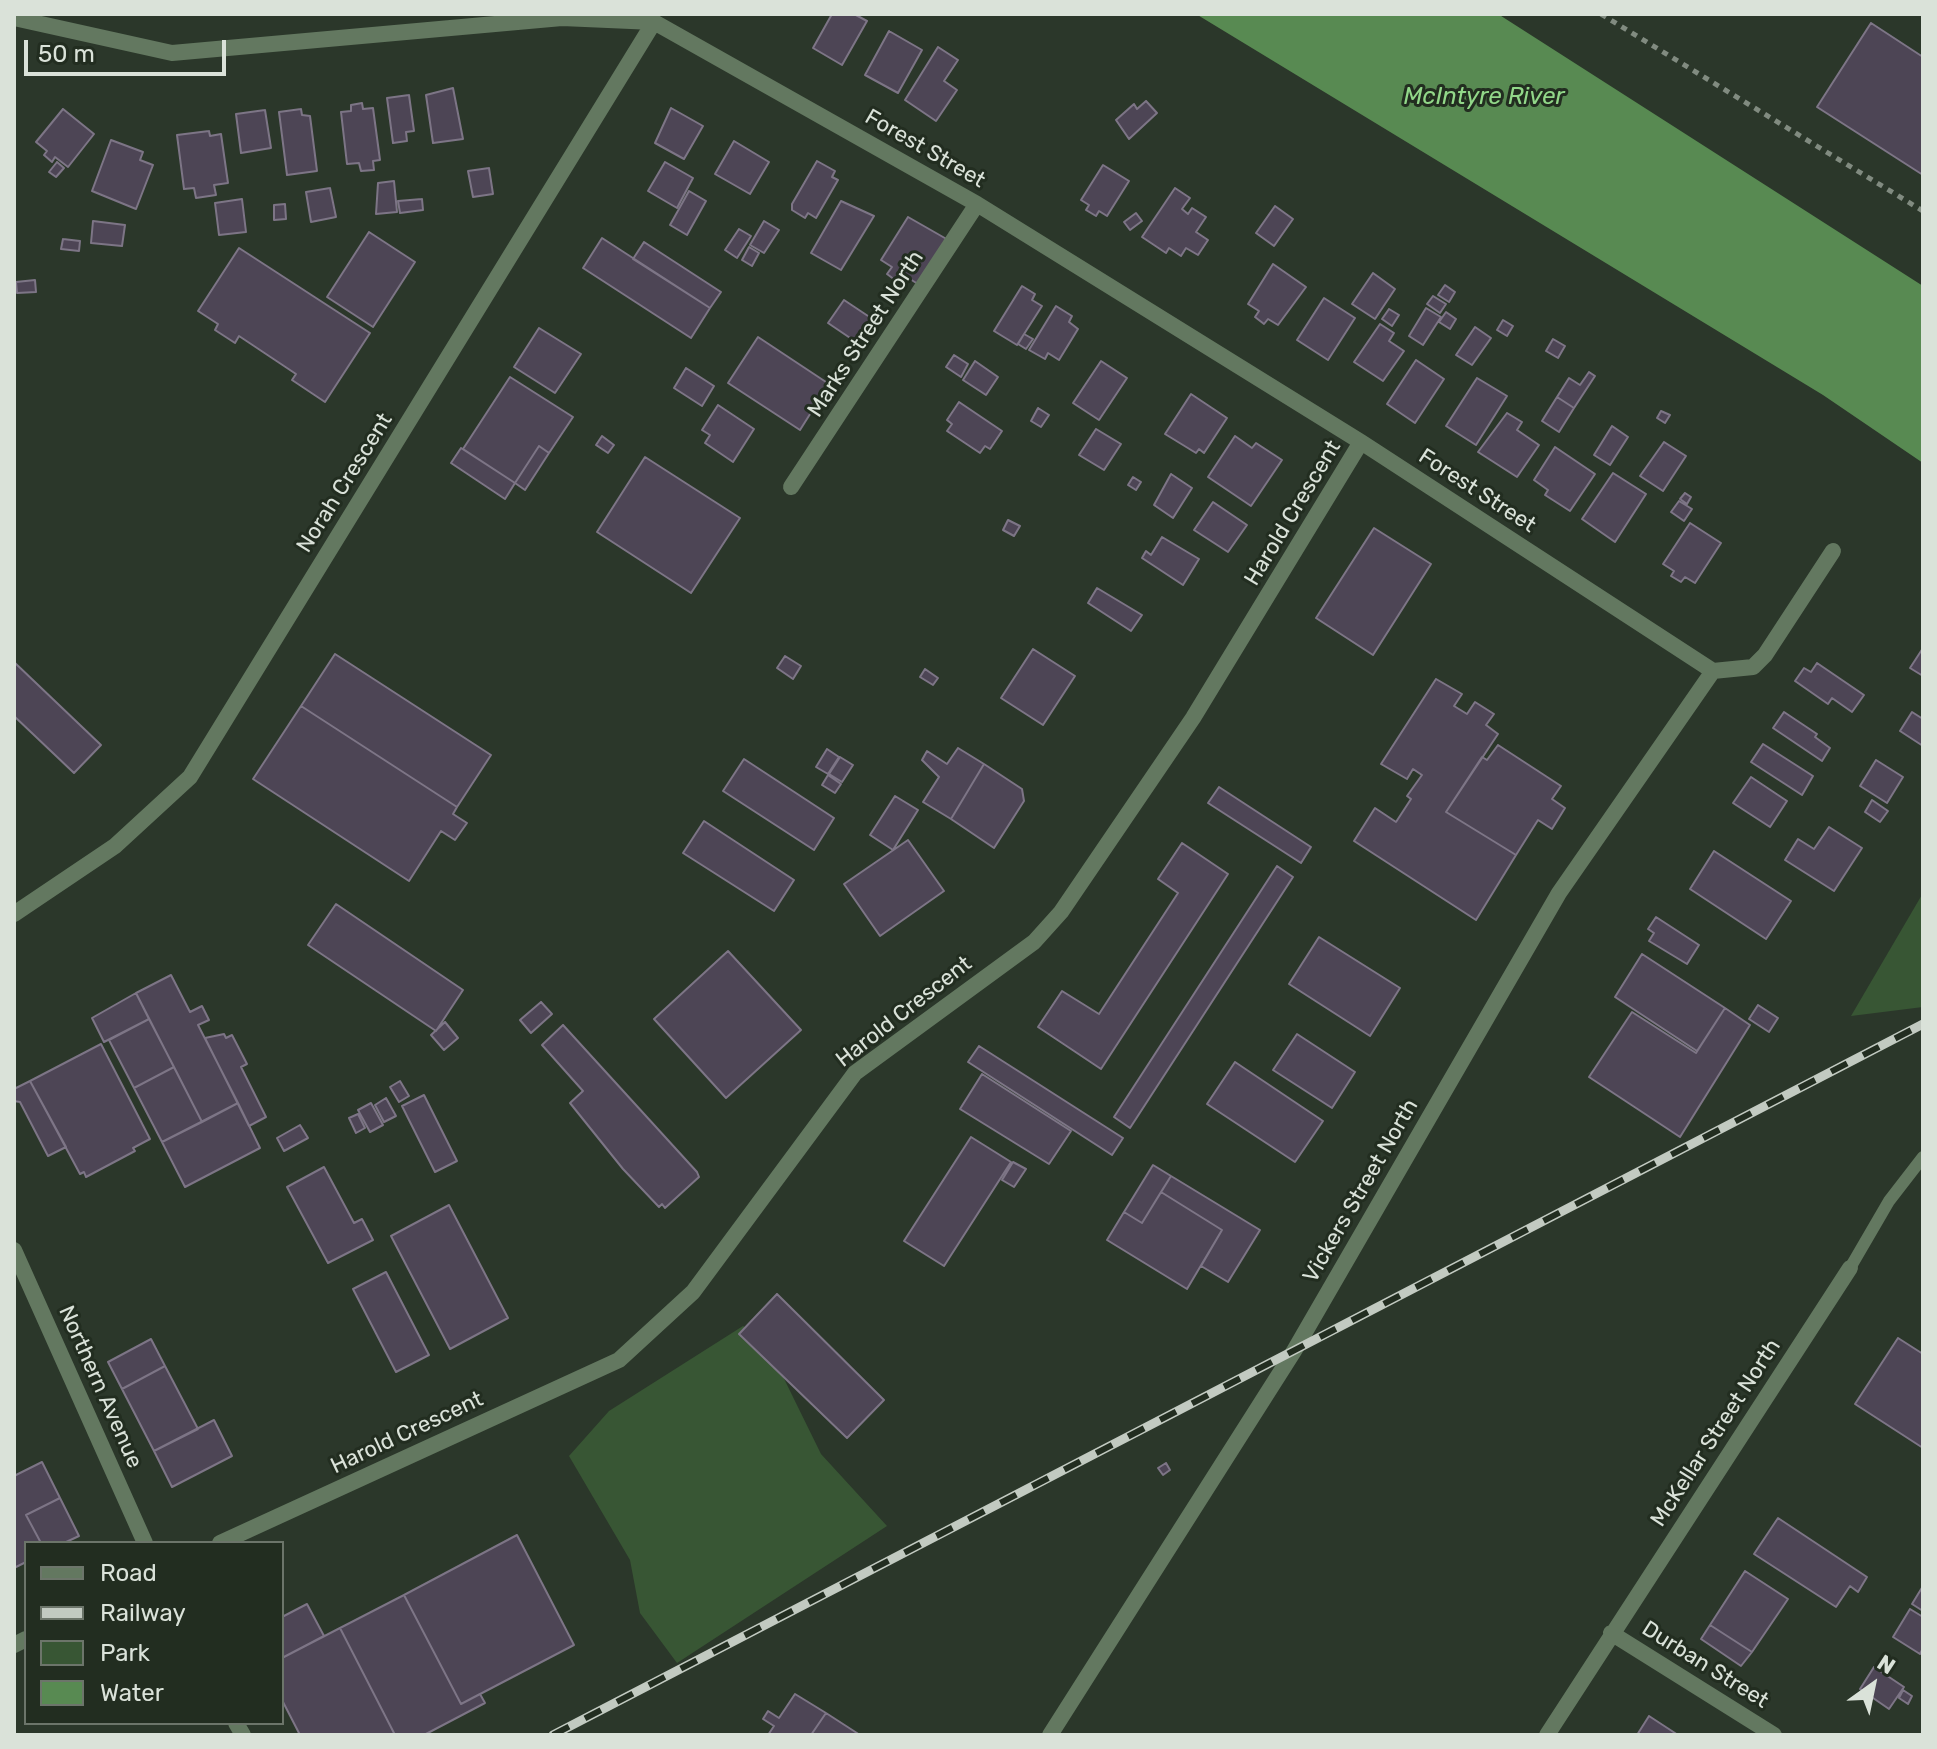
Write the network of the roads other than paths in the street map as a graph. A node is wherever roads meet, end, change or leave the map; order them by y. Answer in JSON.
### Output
{"nodes":[{"id":1,"x":14,"y":18,"type":"edge"},
{"id":2,"x":654,"y":22,"type":"junction"},
{"id":3,"x":977,"y":204,"type":"junction"},
{"id":4,"x":1361,"y":442,"type":"junction"},
{"id":5,"x":791,"y":487,"type":"dead end"},
{"id":6,"x":1833,"y":551,"type":"dead end"},
{"id":7,"x":1713,"y":671,"type":"junction"},
{"id":8,"x":14,"y":914,"type":"edge"},
{"id":9,"x":1923,"y":1157,"type":"edge"},
{"id":10,"x":14,"y":1250,"type":"edge"},
{"id":11,"x":1850,"y":1268,"type":"joint"},
{"id":12,"x":144,"y":1541,"type":"edge"},
{"id":13,"x":224,"y":1541,"type":"edge"},
{"id":14,"x":1611,"y":1633,"type":"junction"},
{"id":15,"x":1050,"y":1735,"type":"edge"},
{"id":16,"x":1547,"y":1735,"type":"edge"},
{"id":17,"x":1774,"y":1735,"type":"edge"}],
"edges":[{"from":1,"to":2,"type":"street","name":"Forest Street"},
{"from":2,"to":3,"type":"street","name":"Forest Street"},
{"from":2,"to":8,"type":"street","name":"Norah Crescent"},
{"from":3,"to":4,"type":"street","name":"Forest Street"},
{"from":3,"to":5,"type":"street","name":"Marks Street North"},
{"from":4,"to":7,"type":"street","name":"Forest Street"},
{"from":4,"to":13,"type":"street","name":"Harold Crescent"},
{"from":6,"to":7,"type":"street"},
{"from":7,"to":15,"type":"street","name":"Vickers Street North"},
{"from":9,"to":11,"type":"lane","name":"McKellar Street North"},
{"from":10,"to":12,"type":"street","name":"Northern Avenue"},
{"from":11,"to":14,"type":"street","name":"McKellar Street North"},
{"from":14,"to":16,"type":"street","name":"McKellar Street North"},
{"from":14,"to":17,"type":"street","name":"Durban Street"}]}
